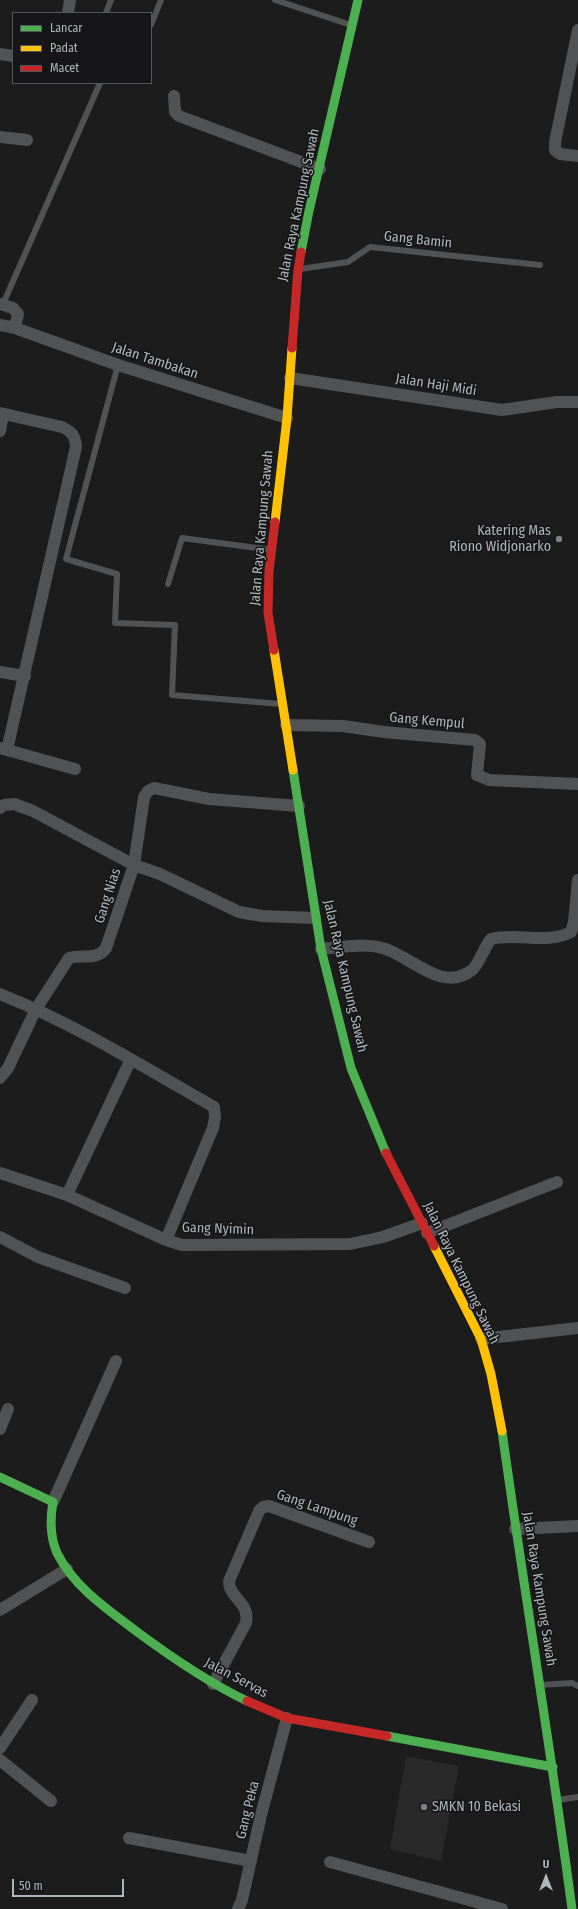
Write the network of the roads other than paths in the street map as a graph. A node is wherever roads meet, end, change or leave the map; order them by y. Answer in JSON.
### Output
{"nodes":[{"id":1,"x":70,"y":0,"type":"edge"},
{"id":2,"x":111,"y":0,"type":"edge"},
{"id":3,"x":160,"y":0,"type":"edge"},
{"id":4,"x":275,"y":0,"type":"edge"},
{"id":5,"x":358,"y":0,"type":"edge"},
{"id":6,"x":68,"y":12,"type":"edge"},
{"id":7,"x":106,"y":12,"type":"edge"},
{"id":8,"x":152,"y":22,"type":"edge"},
{"id":9,"x":351,"y":25,"type":"junction"},
{"id":10,"x":578,"y":30,"type":"edge"},
{"id":11,"x":0,"y":54,"type":"edge"},
{"id":12,"x":12,"y":56,"type":"edge"},
{"id":13,"x":100,"y":84,"type":"edge"},
{"id":14,"x":174,"y":96,"type":"dead end"},
{"id":15,"x":0,"y":136,"type":"edge"},
{"id":16,"x":27,"y":140,"type":"dead end"},
{"id":17,"x":578,"y":156,"type":"edge"},
{"id":18,"x":320,"y":169,"type":"junction"},
{"id":19,"x":540,"y":265,"type":"dead end"},
{"id":20,"x":298,"y":270,"type":"junction"},
{"id":21,"x":2,"y":304,"type":"edge"},
{"id":22,"x":0,"y":325,"type":"edge"},
{"id":23,"x":16,"y":328,"type":"junction"},
{"id":24,"x":118,"y":365,"type":"junction"},
{"id":25,"x":290,"y":378,"type":"junction"},
{"id":26,"x":578,"y":402,"type":"edge"},
{"id":27,"x":2,"y":413,"type":"edge"},
{"id":28,"x":287,"y":418,"type":"junction"},
{"id":29,"x":0,"y":431,"type":"edge"},
{"id":30,"x":272,"y":550,"type":"junction"},
{"id":31,"x":168,"y":584,"type":"dead end"},
{"id":32,"x":0,"y":672,"type":"edge"},
{"id":33,"x":25,"y":676,"type":"junction"},
{"id":34,"x":281,"y":704,"type":"junction"},
{"id":35,"x":286,"y":725,"type":"junction"},
{"id":36,"x":3,"y":749,"type":"edge"},
{"id":37,"x":74,"y":769,"type":"dead end"},
{"id":38,"x":578,"y":784,"type":"edge"},
{"id":39,"x":299,"y":806,"type":"junction"},
{"id":40,"x":0,"y":808,"type":"edge"},
{"id":41,"x":134,"y":865,"type":"junction"},
{"id":42,"x":578,"y":880,"type":"edge"},
{"id":43,"x":315,"y":918,"type":"junction"},
{"id":44,"x":321,"y":949,"type":"junction"},
{"id":45,"x":0,"y":994,"type":"edge"},
{"id":46,"x":36,"y":1009,"type":"junction"},
{"id":47,"x":131,"y":1059,"type":"junction"},
{"id":48,"x":0,"y":1078,"type":"edge"},
{"id":49,"x":0,"y":1173,"type":"edge"},
{"id":50,"x":557,"y":1182,"type":"dead end"},
{"id":51,"x":67,"y":1195,"type":"junction"},
{"id":52,"x":424,"y":1228,"type":"junction"},
{"id":53,"x":0,"y":1238,"type":"edge"},
{"id":54,"x":166,"y":1240,"type":"junction"},
{"id":55,"x":125,"y":1288,"type":"dead end"},
{"id":56,"x":578,"y":1328,"type":"edge"},
{"id":57,"x":481,"y":1339,"type":"junction"},
{"id":58,"x":116,"y":1362,"type":"dead end"},
{"id":59,"x":8,"y":1409,"type":"dead end"},
{"id":60,"x":0,"y":1429,"type":"edge"},
{"id":61,"x":0,"y":1477,"type":"edge"},
{"id":62,"x":53,"y":1502,"type":"junction"},
{"id":63,"x":578,"y":1526,"type":"edge"},
{"id":64,"x":516,"y":1529,"type":"junction"},
{"id":65,"x":369,"y":1542,"type":"dead end"},
{"id":66,"x":67,"y":1569,"type":"junction"},
{"id":67,"x":0,"y":1610,"type":"edge"},
{"id":68,"x":213,"y":1684,"type":"junction"},
{"id":69,"x":540,"y":1685,"type":"junction"},
{"id":70,"x":578,"y":1686,"type":"edge"},
{"id":71,"x":32,"y":1700,"type":"dead end"},
{"id":72,"x":287,"y":1718,"type":"junction"},
{"id":73,"x":0,"y":1748,"type":"edge"},
{"id":74,"x":0,"y":1760,"type":"edge"},
{"id":75,"x":553,"y":1767,"type":"junction"},
{"id":76,"x":578,"y":1797,"type":"edge"},
{"id":77,"x":558,"y":1800,"type":"junction"},
{"id":78,"x":51,"y":1801,"type":"dead end"},
{"id":79,"x":129,"y":1838,"type":"dead end"},
{"id":80,"x":251,"y":1861,"type":"junction"},
{"id":81,"x":330,"y":1862,"type":"dead end"},
{"id":82,"x":238,"y":1909,"type":"edge"},
{"id":83,"x":502,"y":1909,"type":"edge"},
{"id":84,"x":572,"y":1909,"type":"edge"}],
"edges":[{"from":1,"to":6,"type":"street"},
{"from":2,"to":7,"type":"lane"},
{"from":3,"to":8,"type":"lane"},
{"from":4,"to":9,"type":"lane"},
{"from":5,"to":9,"type":"street","name":"Jalan Raya Kampung Sawah"},
{"from":9,"to":18,"type":"street","name":"Jalan Raya Kampung Sawah"},
{"from":10,"to":17,"type":"street"},
{"from":11,"to":12,"type":"street"},
{"from":13,"to":21,"type":"lane"},
{"from":14,"to":18,"type":"street"},
{"from":15,"to":16,"type":"street"},
{"from":18,"to":20,"type":"street","name":"Jalan Raya Kampung Sawah"},
{"from":19,"to":20,"type":"lane","name":"Gang Bamin"},
{"from":20,"to":25,"type":"street","name":"Jalan Raya Kampung Sawah"},
{"from":21,"to":23,"type":"street"},
{"from":22,"to":23,"type":"street","name":"Jalan Tambakan"},
{"from":23,"to":24,"type":"street","name":"Jalan Tambakan"},
{"from":24,"to":28,"type":"street","name":"Jalan Tambakan"},
{"from":24,"to":34,"type":"lane"},
{"from":25,"to":26,"type":"street","name":"Jalan Haji Midi"},
{"from":25,"to":28,"type":"street","name":"Jalan Raya Kampung Sawah"},
{"from":27,"to":29,"type":"street"},
{"from":27,"to":33,"type":"street"},
{"from":28,"to":30,"type":"street","name":"Jalan Raya Kampung Sawah"},
{"from":30,"to":31,"type":"lane"},
{"from":30,"to":34,"type":"street","name":"Jalan Raya Kampung Sawah"},
{"from":32,"to":33,"type":"street"},
{"from":33,"to":36,"type":"street"},
{"from":34,"to":35,"type":"street","name":"Jalan Raya Kampung Sawah"},
{"from":35,"to":38,"type":"street","name":"Gang Kempul"},
{"from":35,"to":39,"type":"street","name":"Jalan Raya Kampung Sawah"},
{"from":36,"to":37,"type":"street"},
{"from":39,"to":41,"type":"street"},
{"from":39,"to":43,"type":"street","name":"Jalan Raya Kampung Sawah"},
{"from":40,"to":41,"type":"street"},
{"from":41,"to":43,"type":"street","name":"Gang Nias"},
{"from":41,"to":46,"type":"street","name":"Gang Nias"},
{"from":42,"to":44,"type":"street"},
{"from":43,"to":44,"type":"street","name":"Jalan Raya Kampung Sawah"},
{"from":44,"to":52,"type":"street","name":"Jalan Raya Kampung Sawah"},
{"from":45,"to":46,"type":"street"},
{"from":46,"to":47,"type":"street"},
{"from":46,"to":48,"type":"street","name":"Gang Nias"},
{"from":47,"to":51,"type":"street"},
{"from":47,"to":54,"type":"street"},
{"from":49,"to":51,"type":"street","name":"Gang Nyimin"},
{"from":50,"to":52,"type":"street","name":"Gang Nyimin"},
{"from":51,"to":54,"type":"street","name":"Gang Nyimin"},
{"from":52,"to":54,"type":"street","name":"Gang Nyimin"},
{"from":52,"to":57,"type":"street","name":"Jalan Raya Kampung Sawah"},
{"from":53,"to":55,"type":"street"},
{"from":56,"to":57,"type":"street"},
{"from":57,"to":64,"type":"street","name":"Jalan Raya Kampung Sawah"},
{"from":58,"to":62,"type":"street"},
{"from":59,"to":60,"type":"street"},
{"from":61,"to":62,"type":"street"},
{"from":62,"to":66,"type":"street","name":"Jalan Servas"},
{"from":63,"to":64,"type":"street"},
{"from":64,"to":69,"type":"street","name":"Jalan Raya Kampung Sawah"},
{"from":65,"to":68,"type":"street","name":"Gang Lampung"},
{"from":66,"to":67,"type":"street"},
{"from":66,"to":68,"type":"street","name":"Jalan Servas"},
{"from":68,"to":72,"type":"street","name":"Jalan Servas"},
{"from":69,"to":70,"type":"lane"},
{"from":69,"to":75,"type":"street","name":"Jalan Raya Kampung Sawah"},
{"from":71,"to":73,"type":"street"},
{"from":72,"to":75,"type":"street","name":"Jalan Servas"},
{"from":72,"to":80,"type":"street","name":"Gang Peka"},
{"from":74,"to":78,"type":"street"},
{"from":75,"to":77,"type":"street","name":"Jalan Raya Kampung Sawah"},
{"from":76,"to":77,"type":"lane"},
{"from":77,"to":84,"type":"street","name":"Jalan Raya Kampung Sawah"},
{"from":79,"to":80,"type":"street"},
{"from":80,"to":82,"type":"street","name":"Gang Peka"},
{"from":81,"to":83,"type":"street"}]}
